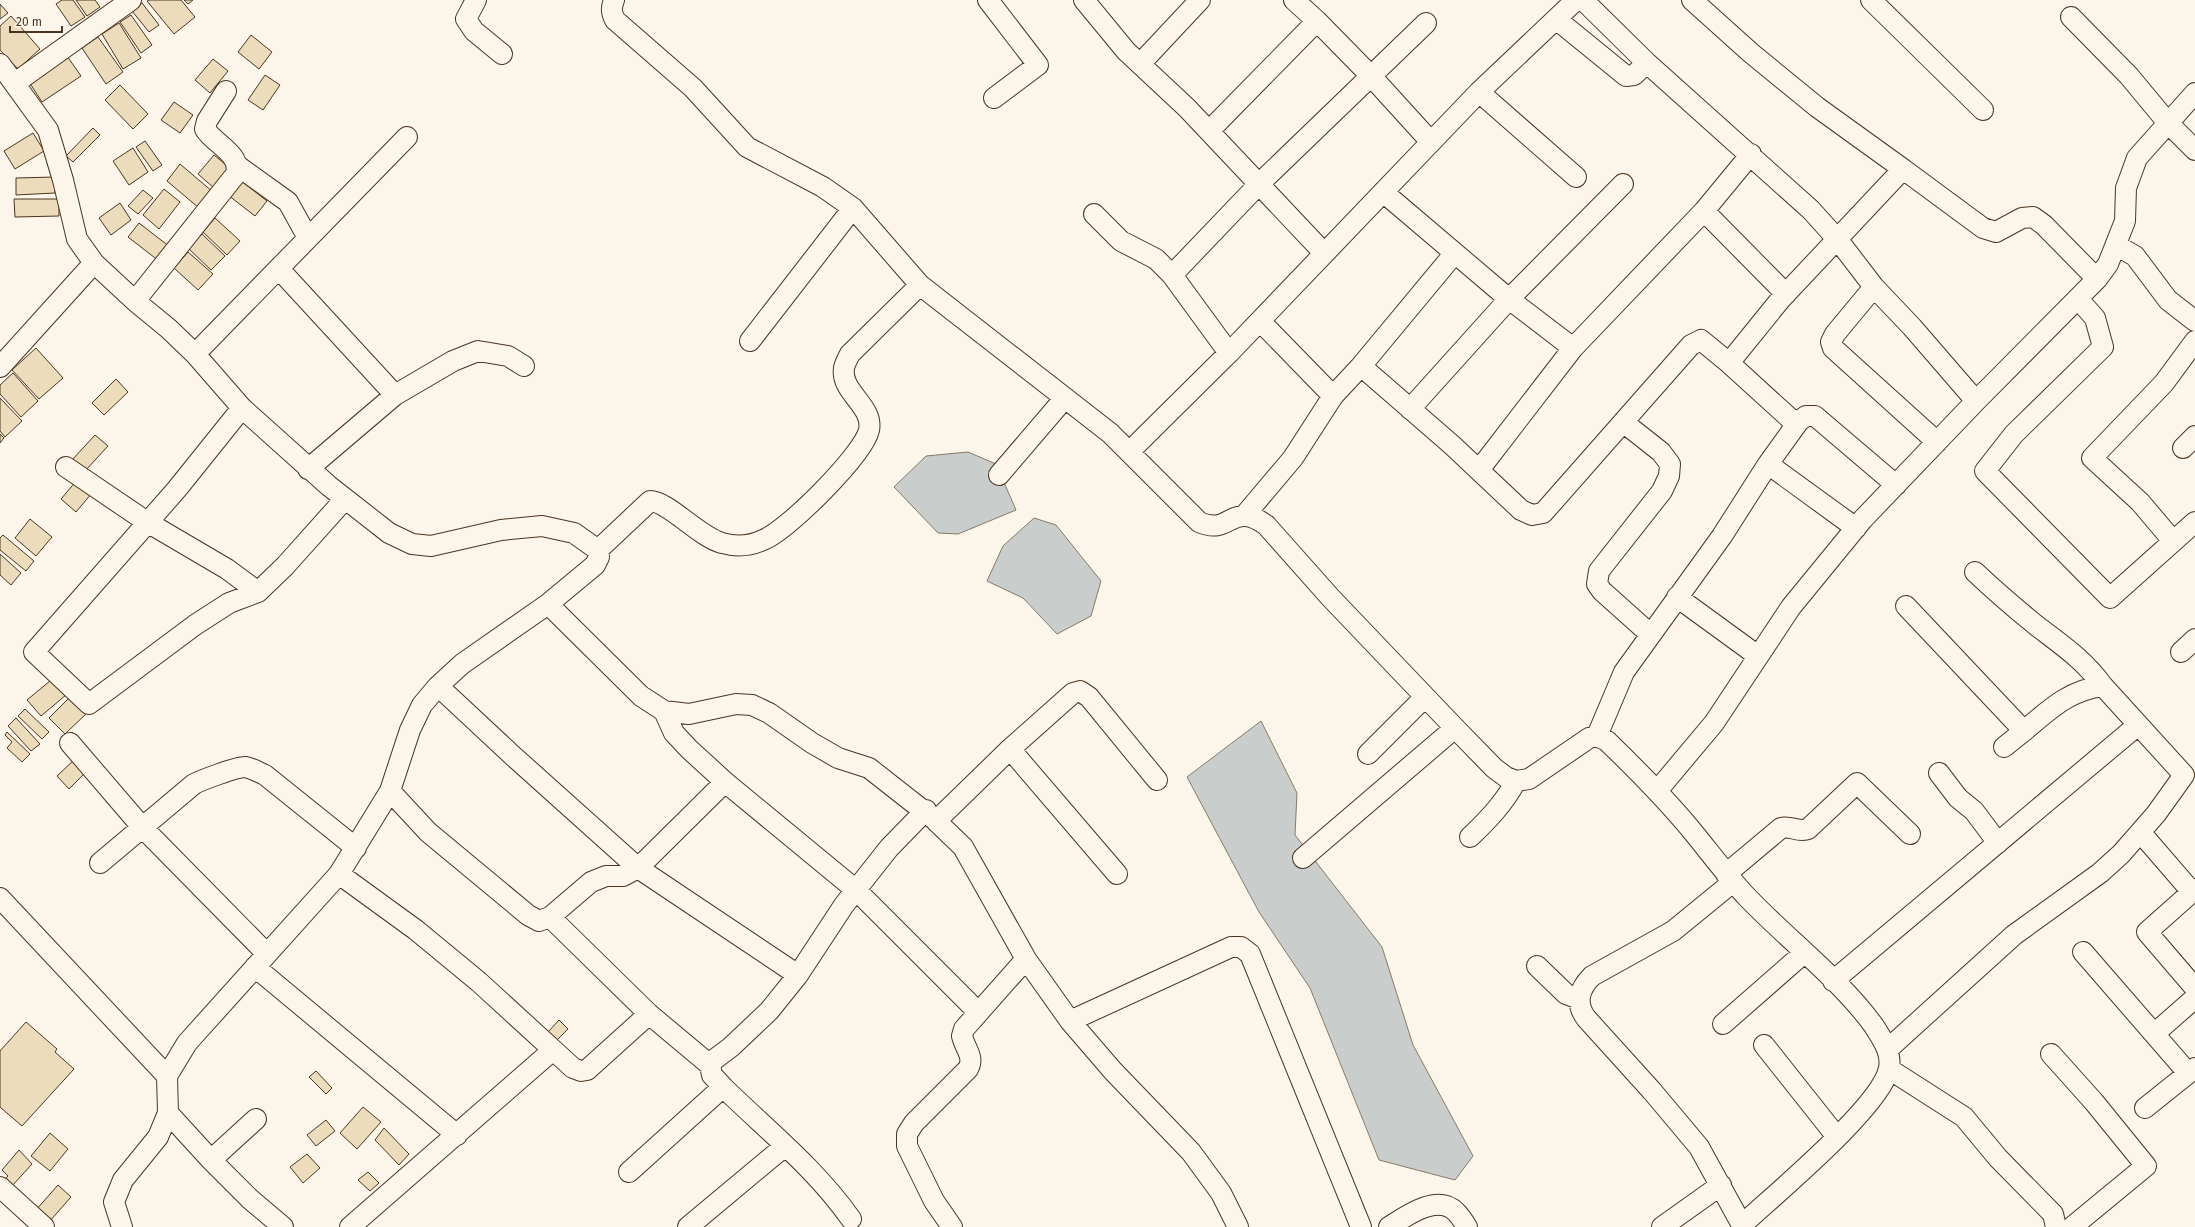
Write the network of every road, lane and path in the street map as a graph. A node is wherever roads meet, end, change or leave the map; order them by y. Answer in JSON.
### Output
{"nodes":[{"id":1,"x":131,"y":0,"type":"edge"},
{"id":2,"x":476,"y":0,"type":"edge"},
{"id":3,"x":614,"y":0,"type":"edge"},
{"id":4,"x":988,"y":0,"type":"edge"},
{"id":5,"x":1084,"y":0,"type":"edge"},
{"id":6,"x":1200,"y":0,"type":"edge"},
{"id":7,"x":1294,"y":0,"type":"edge"},
{"id":8,"x":1576,"y":0,"type":"edge"},
{"id":9,"x":1582,"y":0,"type":"edge"},
{"id":10,"x":1692,"y":0,"type":"edge"},
{"id":11,"x":1871,"y":0,"type":"edge"},
{"id":12,"x":2071,"y":17,"type":"dead end"},
{"id":13,"x":1556,"y":19,"type":"junction"},
{"id":14,"x":1317,"y":21,"type":"junction"},
{"id":15,"x":1426,"y":23,"type":"dead end"},
{"id":16,"x":502,"y":54,"type":"dead end"},
{"id":17,"x":1647,"y":63,"type":"junction"},
{"id":18,"x":0,"y":64,"type":"edge"},
{"id":19,"x":1140,"y":64,"type":"junction"},
{"id":20,"x":1371,"y":76,"type":"junction"},
{"id":21,"x":15,"y":83,"type":"junction"},
{"id":22,"x":226,"y":91,"type":"dead end"},
{"id":23,"x":1479,"y":92,"type":"junction"},
{"id":24,"x":2195,"y":93,"type":"edge"},
{"id":25,"x":994,"y":98,"type":"dead end"},
{"id":26,"x":1983,"y":110,"type":"dead end"},
{"id":27,"x":2168,"y":123,"type":"junction"},
{"id":28,"x":1209,"y":131,"type":"junction"},
{"id":29,"x":407,"y":137,"type":"dead end"},
{"id":30,"x":1431,"y":142,"type":"junction"},
{"id":31,"x":2195,"y":150,"type":"edge"},
{"id":32,"x":1751,"y":154,"type":"junction"},
{"id":33,"x":238,"y":166,"type":"junction"},
{"id":34,"x":1903,"y":169,"type":"junction"},
{"id":35,"x":1576,"y":177,"type":"dead end"},
{"id":36,"x":1259,"y":184,"type":"junction"},
{"id":37,"x":1623,"y":184,"type":"dead end"},
{"id":38,"x":1383,"y":192,"type":"junction"},
{"id":39,"x":853,"y":208,"type":"junction"},
{"id":40,"x":1704,"y":211,"type":"junction"},
{"id":41,"x":1094,"y":214,"type":"dead end"},
{"id":42,"x":308,"y":238,"type":"junction"},
{"id":43,"x":1838,"y":240,"type":"junction"},
{"id":44,"x":2116,"y":245,"type":"junction"},
{"id":45,"x":1324,"y":253,"type":"junction"},
{"id":46,"x":1454,"y":254,"type":"junction"},
{"id":47,"x":94,"y":263,"type":"junction"},
{"id":48,"x":279,"y":269,"type":"junction"},
{"id":49,"x":1172,"y":275,"type":"junction"},
{"id":50,"x":2097,"y":279,"type":"junction"},
{"id":51,"x":920,"y":285,"type":"junction"},
{"id":52,"x":1874,"y":287,"type":"junction"},
{"id":53,"x":1786,"y":294,"type":"junction"},
{"id":54,"x":1509,"y":299,"type":"junction"},
{"id":55,"x":2078,"y":299,"type":"junction"},
{"id":56,"x":135,"y":301,"type":"junction"},
{"id":57,"x":1260,"y":321,"type":"junction"},
{"id":58,"x":2195,"y":321,"type":"edge"},
{"id":59,"x":750,"y":341,"type":"dead end"},
{"id":60,"x":2195,"y":341,"type":"edge"},
{"id":61,"x":1573,"y":348,"type":"junction"},
{"id":62,"x":1229,"y":353,"type":"junction"},
{"id":63,"x":195,"y":354,"type":"junction"},
{"id":64,"x":1729,"y":364,"type":"junction"},
{"id":65,"x":524,"y":366,"type":"dead end"},
{"id":66,"x":1361,"y":366,"type":"junction"},
{"id":67,"x":0,"y":367,"type":"edge"},
{"id":68,"x":395,"y":395,"type":"junction"},
{"id":69,"x":1333,"y":396,"type":"junction"},
{"id":70,"x":1064,"y":399,"type":"junction"},
{"id":71,"x":1976,"y":400,"type":"junction"},
{"id":72,"x":242,"y":408,"type":"junction"},
{"id":73,"x":1410,"y":409,"type":"junction"},
{"id":74,"x":1623,"y":422,"type":"junction"},
{"id":75,"x":1796,"y":424,"type":"junction"},
{"id":76,"x":1937,"y":442,"type":"junction"},
{"id":77,"x":1129,"y":452,"type":"junction"},
{"id":78,"x":1768,"y":464,"type":"junction"},
{"id":79,"x":66,"y":467,"type":"dead end"},
{"id":80,"x":308,"y":469,"type":"junction"},
{"id":81,"x":1479,"y":470,"type":"junction"},
{"id":82,"x":999,"y":475,"type":"dead end"},
{"id":83,"x":1896,"y":485,"type":"junction"},
{"id":84,"x":345,"y":499,"type":"junction"},
{"id":85,"x":1244,"y":516,"type":"junction"},
{"id":86,"x":147,"y":522,"type":"junction"},
{"id":87,"x":2195,"y":522,"type":"edge"},
{"id":88,"x":1856,"y":528,"type":"junction"},
{"id":89,"x":2173,"y":541,"type":"junction"},
{"id":90,"x":598,"y":550,"type":"junction"},
{"id":91,"x":1975,"y":572,"type":"dead end"},
{"id":92,"x":258,"y":592,"type":"junction"},
{"id":93,"x":1677,"y":597,"type":"junction"},
{"id":94,"x":548,"y":604,"type":"junction"},
{"id":95,"x":1906,"y":606,"type":"dead end"},
{"id":96,"x":1650,"y":634,"type":"junction"},
{"id":97,"x":1758,"y":656,"type":"junction"},
{"id":98,"x":438,"y":686,"type":"junction"},
{"id":99,"x":2103,"y":686,"type":"junction"},
{"id":100,"x":1425,"y":697,"type":"junction"},
{"id":101,"x":664,"y":711,"type":"junction"},
{"id":102,"x":2138,"y":725,"type":"junction"},
{"id":103,"x":1454,"y":728,"type":"junction"},
{"id":104,"x":2024,"y":731,"type":"junction"},
{"id":105,"x":1598,"y":736,"type":"junction"},
{"id":106,"x":70,"y":743,"type":"dead end"},
{"id":107,"x":2004,"y":747,"type":"dead end"},
{"id":108,"x":1010,"y":749,"type":"junction"},
{"id":109,"x":1368,"y":754,"type":"dead end"},
{"id":110,"x":1939,"y":773,"type":"dead end"},
{"id":111,"x":1157,"y":780,"type":"dead end"},
{"id":112,"x":1516,"y":780,"type":"junction"},
{"id":113,"x":725,"y":782,"type":"junction"},
{"id":114,"x":1657,"y":791,"type":"junction"},
{"id":115,"x":390,"y":792,"type":"junction"},
{"id":116,"x":931,"y":815,"type":"junction"},
{"id":117,"x":142,"y":827,"type":"junction"},
{"id":118,"x":2141,"y":833,"type":"junction"},
{"id":119,"x":1910,"y":834,"type":"dead end"},
{"id":120,"x":1470,"y":837,"type":"dead end"},
{"id":121,"x":1998,"y":843,"type":"junction"},
{"id":122,"x":356,"y":848,"type":"junction"},
{"id":123,"x":1303,"y":858,"type":"dead end"},
{"id":124,"x":100,"y":863,"type":"dead end"},
{"id":125,"x":638,"y":868,"type":"junction"},
{"id":126,"x":339,"y":874,"type":"junction"},
{"id":127,"x":1117,"y":874,"type":"dead end"},
{"id":128,"x":1730,"y":878,"type":"junction"},
{"id":129,"x":856,"y":890,"type":"junction"},
{"id":130,"x":2194,"y":891,"type":"edge"},
{"id":131,"x":0,"y":898,"type":"edge"},
{"id":132,"x":550,"y":917,"type":"junction"},
{"id":133,"x":2083,"y":952,"type":"dead end"},
{"id":134,"x":1804,"y":953,"type":"junction"},
{"id":135,"x":1026,"y":959,"type":"junction"},
{"id":136,"x":261,"y":960,"type":"junction"},
{"id":137,"x":1537,"y":966,"type":"dead end"},
{"id":138,"x":798,"y":975,"type":"junction"},
{"id":139,"x":1832,"y":981,"type":"junction"},
{"id":140,"x":2195,"y":988,"type":"edge"},
{"id":141,"x":2195,"y":998,"type":"edge"},
{"id":142,"x":1579,"y":999,"type":"junction"},
{"id":143,"x":978,"y":1012,"type":"junction"},
{"id":144,"x":649,"y":1014,"type":"junction"},
{"id":145,"x":1070,"y":1021,"type":"junction"},
{"id":146,"x":1723,"y":1024,"type":"dead end"},
{"id":147,"x":2154,"y":1034,"type":"junction"},
{"id":148,"x":1764,"y":1045,"type":"dead end"},
{"id":149,"x":1888,"y":1049,"type":"junction"},
{"id":150,"x":553,"y":1050,"type":"junction"},
{"id":151,"x":2051,"y":1054,"type":"dead end"},
{"id":152,"x":710,"y":1065,"type":"junction"},
{"id":153,"x":1889,"y":1069,"type":"junction"},
{"id":154,"x":2192,"y":1071,"type":"edge"},
{"id":155,"x":167,"y":1076,"type":"junction"},
{"id":156,"x":724,"y":1087,"type":"junction"},
{"id":157,"x":2145,"y":1108,"type":"dead end"},
{"id":158,"x":168,"y":1113,"type":"junction"},
{"id":159,"x":256,"y":1119,"type":"dead end"},
{"id":160,"x":457,"y":1135,"type":"junction"},
{"id":161,"x":1837,"y":1138,"type":"junction"},
{"id":162,"x":785,"y":1146,"type":"junction"},
{"id":163,"x":211,"y":1160,"type":"junction"},
{"id":164,"x":629,"y":1172,"type":"dead end"},
{"id":165,"x":1721,"y":1185,"type":"junction"},
{"id":166,"x":0,"y":1187,"type":"edge"},
{"id":167,"x":851,"y":1219,"type":"dead end"},
{"id":168,"x":1743,"y":1226,"type":"edge"},
{"id":169,"x":44,"y":1227,"type":"edge"},
{"id":170,"x":122,"y":1227,"type":"edge"},
{"id":171,"x":283,"y":1227,"type":"edge"},
{"id":172,"x":350,"y":1227,"type":"edge"},
{"id":173,"x":688,"y":1227,"type":"edge"},
{"id":174,"x":952,"y":1227,"type":"edge"},
{"id":175,"x":1238,"y":1227,"type":"edge"},
{"id":176,"x":1361,"y":1227,"type":"edge"},
{"id":177,"x":1389,"y":1227,"type":"edge"},
{"id":178,"x":1467,"y":1227,"type":"edge"},
{"id":179,"x":1662,"y":1227,"type":"edge"},
{"id":180,"x":2056,"y":1227,"type":"edge"},
{"id":181,"x":2072,"y":1227,"type":"edge"}],
"edges":[{"from":1,"to":21,"type":"street"},
{"from":2,"to":16,"type":"street"},
{"from":3,"to":39,"type":"street"},
{"from":4,"to":25,"type":"street"},
{"from":5,"to":19,"type":"street"},
{"from":6,"to":19,"type":"street"},
{"from":7,"to":14,"type":"street"},
{"from":8,"to":13,"type":"street"},
{"from":9,"to":17,"type":"street"},
{"from":10,"to":34,"type":"street"},
{"from":11,"to":26,"type":"street"},
{"from":12,"to":27,"type":"street"},
{"from":13,"to":17,"type":"street"},
{"from":13,"to":23,"type":"street"},
{"from":14,"to":20,"type":"street"},
{"from":14,"to":28,"type":"street"},
{"from":15,"to":20,"type":"street"},
{"from":17,"to":32,"type":"street"},
{"from":18,"to":21,"type":"street"},
{"from":19,"to":28,"type":"street"},
{"from":20,"to":30,"type":"street"},
{"from":20,"to":36,"type":"street"},
{"from":21,"to":47,"type":"street"},
{"from":22,"to":33,"type":"street"},
{"from":23,"to":30,"type":"street"},
{"from":23,"to":35,"type":"street"},
{"from":24,"to":27,"type":"street"},
{"from":27,"to":31,"type":"street"},
{"from":27,"to":44,"type":"street"},
{"from":28,"to":36,"type":"street"},
{"from":29,"to":42,"type":"street"},
{"from":30,"to":38,"type":"street"},
{"from":32,"to":40,"type":"street"},
{"from":32,"to":43,"type":"street"},
{"from":33,"to":42,"type":"street"},
{"from":33,"to":56,"type":"street"},
{"from":34,"to":43,"type":"street"},
{"from":34,"to":50,"type":"street"},
{"from":36,"to":45,"type":"street"},
{"from":36,"to":49,"type":"street"},
{"from":37,"to":54,"type":"street"},
{"from":38,"to":45,"type":"street"},
{"from":38,"to":46,"type":"street"},
{"from":39,"to":51,"type":"street"},
{"from":39,"to":59,"type":"street"},
{"from":40,"to":53,"type":"street"},
{"from":40,"to":61,"type":"street"},
{"from":41,"to":49,"type":"street"},
{"from":42,"to":48,"type":"street"},
{"from":43,"to":52,"type":"street"},
{"from":43,"to":53,"type":"street"},
{"from":44,"to":50,"type":"street"},
{"from":44,"to":58,"type":"street"},
{"from":45,"to":57,"type":"street"},
{"from":46,"to":54,"type":"street"},
{"from":46,"to":66,"type":"street"},
{"from":47,"to":56,"type":"street"},
{"from":47,"to":67,"type":"street"},
{"from":48,"to":63,"type":"street"},
{"from":48,"to":68,"type":"street"},
{"from":49,"to":62,"type":"street"},
{"from":50,"to":55,"type":"street"},
{"from":51,"to":70,"type":"street"},
{"from":51,"to":90,"type":"street"},
{"from":52,"to":71,"type":"street"},
{"from":52,"to":76,"type":"street"},
{"from":53,"to":64,"type":"street"},
{"from":54,"to":61,"type":"street"},
{"from":54,"to":73,"type":"street"},
{"from":55,"to":71,"type":"street"},
{"from":55,"to":89,"type":"street"},
{"from":56,"to":63,"type":"street"},
{"from":57,"to":62,"type":"street"},
{"from":57,"to":69,"type":"street"},
{"from":60,"to":89,"type":"street"},
{"from":61,"to":81,"type":"street"},
{"from":62,"to":77,"type":"street"},
{"from":63,"to":72,"type":"street"},
{"from":64,"to":74,"type":"street"},
{"from":64,"to":75,"type":"street"},
{"from":65,"to":68,"type":"street"},
{"from":66,"to":69,"type":"street"},
{"from":66,"to":73,"type":"street"},
{"from":68,"to":80,"type":"street"},
{"from":69,"to":85,"type":"street"},
{"from":70,"to":77,"type":"street"},
{"from":70,"to":82,"type":"street"},
{"from":71,"to":76,"type":"street"},
{"from":72,"to":80,"type":"street"},
{"from":72,"to":86,"type":"street"},
{"from":73,"to":81,"type":"street"},
{"from":74,"to":81,"type":"street"},
{"from":74,"to":96,"type":"street"},
{"from":75,"to":78,"type":"street"},
{"from":75,"to":83,"type":"street"},
{"from":76,"to":83,"type":"street"},
{"from":77,"to":85,"type":"street"},
{"from":78,"to":88,"type":"street"},
{"from":78,"to":93,"type":"street"},
{"from":79,"to":86,"type":"street"},
{"from":80,"to":84,"type":"street"},
{"from":83,"to":88,"type":"street"},
{"from":84,"to":90,"type":"street"},
{"from":84,"to":92,"type":"street"},
{"from":85,"to":100,"type":"street"},
{"from":86,"to":92,"type":"street"},
{"from":86,"to":92,"type":"street"},
{"from":87,"to":89,"type":"street"},
{"from":88,"to":97,"type":"street"},
{"from":90,"to":94,"type":"street"},
{"from":91,"to":99,"type":"street"},
{"from":93,"to":96,"type":"street"},
{"from":93,"to":97,"type":"street"},
{"from":94,"to":98,"type":"street"},
{"from":94,"to":101,"type":"street"},
{"from":95,"to":104,"type":"street"},
{"from":96,"to":105,"type":"street"},
{"from":97,"to":114,"type":"street"},
{"from":98,"to":115,"type":"street"},
{"from":98,"to":125,"type":"street"},
{"from":99,"to":102,"type":"street"},
{"from":99,"to":104,"type":"street"},
{"from":100,"to":103,"type":"street"},
{"from":100,"to":109,"type":"street"},
{"from":101,"to":113,"type":"street"},
{"from":101,"to":116,"type":"street"},
{"from":102,"to":118,"type":"street"},
{"from":102,"to":121,"type":"street"},
{"from":103,"to":112,"type":"street"},
{"from":103,"to":123,"type":"street"},
{"from":104,"to":107,"type":"street"},
{"from":105,"to":112,"type":"street"},
{"from":105,"to":114,"type":"street"},
{"from":106,"to":117,"type":"street"},
{"from":108,"to":111,"type":"street"},
{"from":108,"to":116,"type":"street"},
{"from":108,"to":127,"type":"street"},
{"from":110,"to":121,"type":"street"},
{"from":112,"to":120,"type":"street"},
{"from":113,"to":125,"type":"street"},
{"from":113,"to":129,"type":"street"},
{"from":114,"to":128,"type":"street"},
{"from":115,"to":122,"type":"street"},
{"from":115,"to":132,"type":"street"},
{"from":116,"to":129,"type":"street"},
{"from":116,"to":135,"type":"street"},
{"from":117,"to":122,"type":"street"},
{"from":117,"to":124,"type":"street"},
{"from":117,"to":136,"type":"street"},
{"from":118,"to":130,"type":"street"},
{"from":118,"to":149,"type":"street"},
{"from":119,"to":128,"type":"street"},
{"from":121,"to":139,"type":"street"},
{"from":122,"to":126,"type":"street"},
{"from":125,"to":132,"type":"street"},
{"from":125,"to":138,"type":"street"},
{"from":126,"to":136,"type":"street"},
{"from":126,"to":150,"type":"street"},
{"from":128,"to":134,"type":"street"},
{"from":128,"to":142,"type":"street"},
{"from":129,"to":138,"type":"street"},
{"from":129,"to":143,"type":"street"},
{"from":130,"to":140,"type":"street"},
{"from":131,"to":155,"type":"street"},
{"from":132,"to":144,"type":"street"},
{"from":133,"to":147,"type":"street"},
{"from":134,"to":139,"type":"street"},
{"from":134,"to":146,"type":"street"},
{"from":135,"to":143,"type":"street"},
{"from":135,"to":145,"type":"street"},
{"from":136,"to":155,"type":"street"},
{"from":136,"to":160,"type":"street"},
{"from":137,"to":142,"type":"street"},
{"from":138,"to":152,"type":"street"},
{"from":139,"to":149,"type":"street"},
{"from":141,"to":147,"type":"street"},
{"from":142,"to":165,"type":"street"},
{"from":143,"to":174,"type":"street"},
{"from":144,"to":150,"type":"street"},
{"from":144,"to":152,"type":"street"},
{"from":145,"to":175,"type":"street"},
{"from":145,"to":176,"type":"street"},
{"from":147,"to":154,"type":"street"},
{"from":148,"to":161,"type":"street"},
{"from":149,"to":153,"type":"street"},
{"from":150,"to":160,"type":"street"},
{"from":151,"to":181,"type":"street"},
{"from":152,"to":156,"type":"street"},
{"from":153,"to":161,"type":"street"},
{"from":153,"to":180,"type":"street"},
{"from":154,"to":157,"type":"street"},
{"from":155,"to":158,"type":"street"},
{"from":156,"to":162,"type":"street"},
{"from":156,"to":164,"type":"street"},
{"from":158,"to":163,"type":"street"},
{"from":158,"to":170,"type":"street"},
{"from":159,"to":163,"type":"street"},
{"from":160,"to":172,"type":"street"},
{"from":161,"to":168,"type":"street"},
{"from":162,"to":167,"type":"street"},
{"from":162,"to":173,"type":"street"},
{"from":163,"to":171,"type":"street"},
{"from":165,"to":168,"type":"street"},
{"from":165,"to":179,"type":"street"},
{"from":166,"to":169,"type":"street"},
{"from":177,"to":178,"type":"street"}]}
